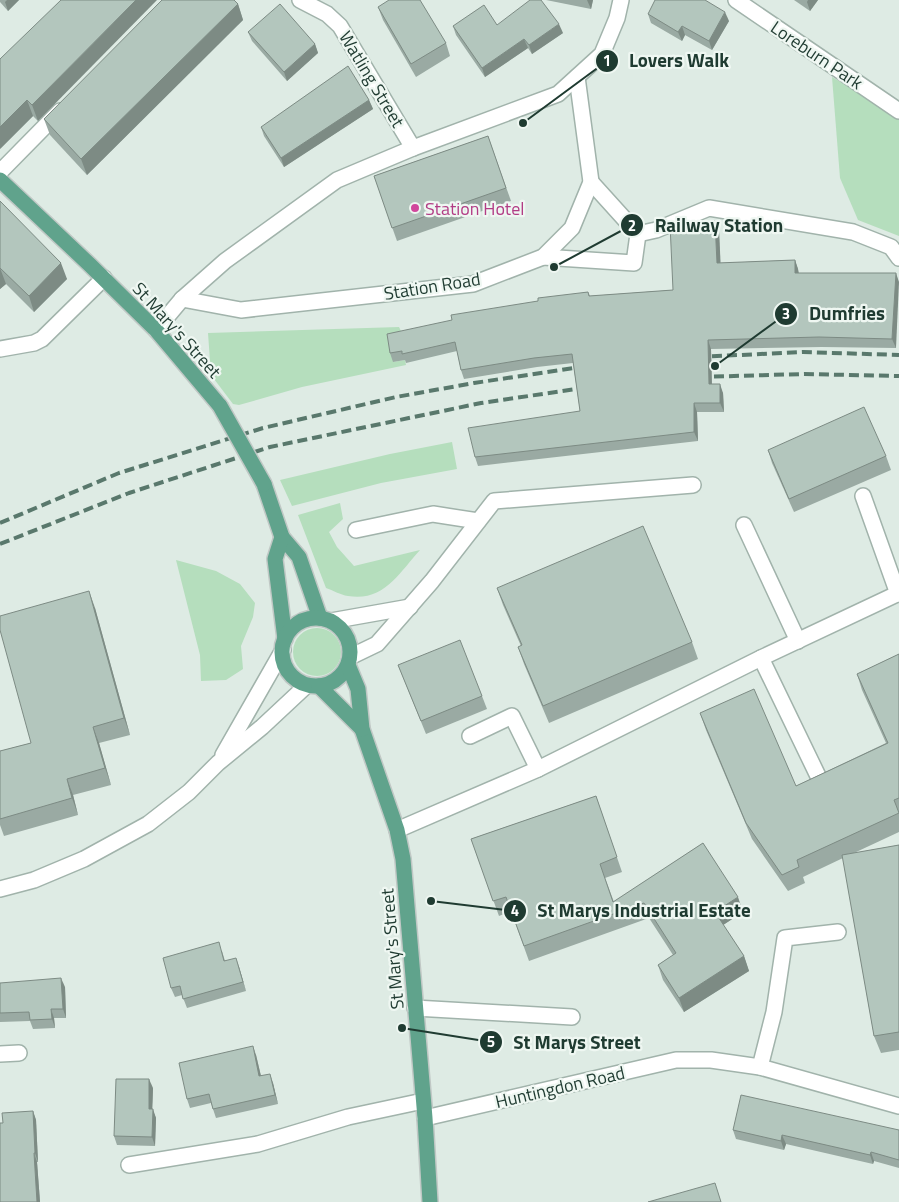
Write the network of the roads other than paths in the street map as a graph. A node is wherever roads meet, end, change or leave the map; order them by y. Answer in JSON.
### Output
{"nodes":[{"id":1,"x":300,"y":0,"type":"edge"},
{"id":2,"x":621,"y":0,"type":"edge"},
{"id":3,"x":736,"y":0,"type":"edge"},
{"id":4,"x":577,"y":77,"type":"junction"},
{"id":5,"x":68,"y":103,"type":"edge"},
{"id":6,"x":899,"y":111,"type":"edge"},
{"id":7,"x":413,"y":148,"type":"junction"},
{"id":8,"x":0,"y":172,"type":"edge"},
{"id":9,"x":0,"y":180,"type":"edge"},
{"id":10,"x":591,"y":182,"type":"junction"},
{"id":11,"x":638,"y":234,"type":"junction"},
{"id":12,"x":543,"y":257,"type":"junction"},
{"id":13,"x":899,"y":258,"type":"edge"},
{"id":14,"x":104,"y":278,"type":"junction"},
{"id":15,"x":182,"y":299,"type":"junction"},
{"id":16,"x":156,"y":330,"type":"junction"},
{"id":17,"x":0,"y":349,"type":"edge"},
{"id":18,"x":693,"y":485,"type":"dead end"},
{"id":19,"x":863,"y":496,"type":"dead end"},
{"id":20,"x":478,"y":521,"type":"junction"},
{"id":21,"x":744,"y":525,"type":"dead end"},
{"id":22,"x":356,"y":530,"type":"dead end"},
{"id":23,"x":282,"y":537,"type":"junction"},
{"id":24,"x":899,"y":594,"type":"edge"},
{"id":25,"x":410,"y":607,"type":"junction"},
{"id":26,"x":325,"y":619,"type":"junction"},
{"id":27,"x":798,"y":641,"type":"junction"},
{"id":28,"x":284,"y":645,"type":"junction"},
{"id":29,"x":761,"y":658,"type":"junction"},
{"id":30,"x":349,"y":661,"type":"junction"},
{"id":31,"x":313,"y":685,"type":"junction"},
{"id":32,"x":362,"y":728,"type":"junction"},
{"id":33,"x":470,"y":736,"type":"dead end"},
{"id":34,"x":218,"y":763,"type":"junction"},
{"id":35,"x":538,"y":769,"type":"junction"},
{"id":36,"x":818,"y":776,"type":"edge"},
{"id":37,"x":397,"y":830,"type":"junction"},
{"id":38,"x":0,"y":889,"type":"edge"},
{"id":39,"x":838,"y":932,"type":"dead end"},
{"id":40,"x":415,"y":1008,"type":"junction"},
{"id":41,"x":572,"y":1016,"type":"dead end"},
{"id":42,"x":20,"y":1053,"type":"dead end"},
{"id":43,"x":0,"y":1054,"type":"edge"},
{"id":44,"x":760,"y":1067,"type":"junction"},
{"id":45,"x":424,"y":1101,"type":"junction"},
{"id":46,"x":899,"y":1106,"type":"edge"},
{"id":47,"x":425,"y":1118,"type":"junction"},
{"id":48,"x":129,"y":1165,"type":"dead end"},
{"id":49,"x":430,"y":1202,"type":"edge"}],
"edges":[{"from":1,"to":7,"type":"street","name":"Watling Street"},
{"from":2,"to":4,"type":"street"},
{"from":3,"to":6,"type":"street","name":"Loreburn Park"},
{"from":4,"to":7,"type":"street"},
{"from":4,"to":10,"type":"street"},
{"from":5,"to":8,"type":"street"},
{"from":7,"to":15,"type":"street"},
{"from":9,"to":14,"type":"main road","name":"St Mary's Street"},
{"from":10,"to":11,"type":"street"},
{"from":10,"to":12,"type":"street","name":"Station Road"},
{"from":11,"to":12,"type":"street"},
{"from":11,"to":13,"type":"street"},
{"from":12,"to":15,"type":"street","name":"Station Road"},
{"from":14,"to":16,"type":"main road","name":"St Mary's Street"},
{"from":14,"to":17,"type":"street"},
{"from":15,"to":16,"type":"street"},
{"from":16,"to":23,"type":"main road","name":"St Mary's Street","bridge":true},
{"from":18,"to":20,"type":"street"},
{"from":19,"to":24,"type":"street"},
{"from":20,"to":22,"type":"street"},
{"from":20,"to":25,"type":"street"},
{"from":21,"to":27,"type":"street"},
{"from":23,"to":26,"type":"main road","name":"St Mary's Street"},
{"from":23,"to":28,"type":"main road"},
{"from":24,"to":27,"type":"street"},
{"from":25,"to":26,"type":"street"},
{"from":25,"to":30,"type":"street"},
{"from":26,"to":28,"type":"main road"},
{"from":26,"to":30,"type":"main road"},
{"from":27,"to":29,"type":"street"},
{"from":28,"to":31,"type":"main road"},
{"from":28,"to":34,"type":"street"},
{"from":29,"to":35,"type":"street"},
{"from":29,"to":36,"type":"street"},
{"from":30,"to":31,"type":"main road"},
{"from":30,"to":32,"type":"main road","name":"St Mary's Street"},
{"from":31,"to":32,"type":"main road","name":"St Mary's Street"},
{"from":31,"to":34,"type":"street"},
{"from":32,"to":37,"type":"main road","name":"St Mary's Street"},
{"from":33,"to":35,"type":"street"},
{"from":34,"to":38,"type":"street"},
{"from":35,"to":37,"type":"street"},
{"from":37,"to":40,"type":"main road","name":"St Mary's Street"},
{"from":39,"to":44,"type":"street"},
{"from":40,"to":41,"type":"street"},
{"from":40,"to":45,"type":"main road","name":"St Mary's Street"},
{"from":42,"to":43,"type":"street"},
{"from":44,"to":46,"type":"street","name":"Huntingdon Road"},
{"from":44,"to":47,"type":"street","name":"Huntingdon Road"},
{"from":45,"to":47,"type":"main road","name":"St Mary's Street"},
{"from":45,"to":48,"type":"street"},
{"from":47,"to":49,"type":"main road","name":"St Mary's Street"}]}
